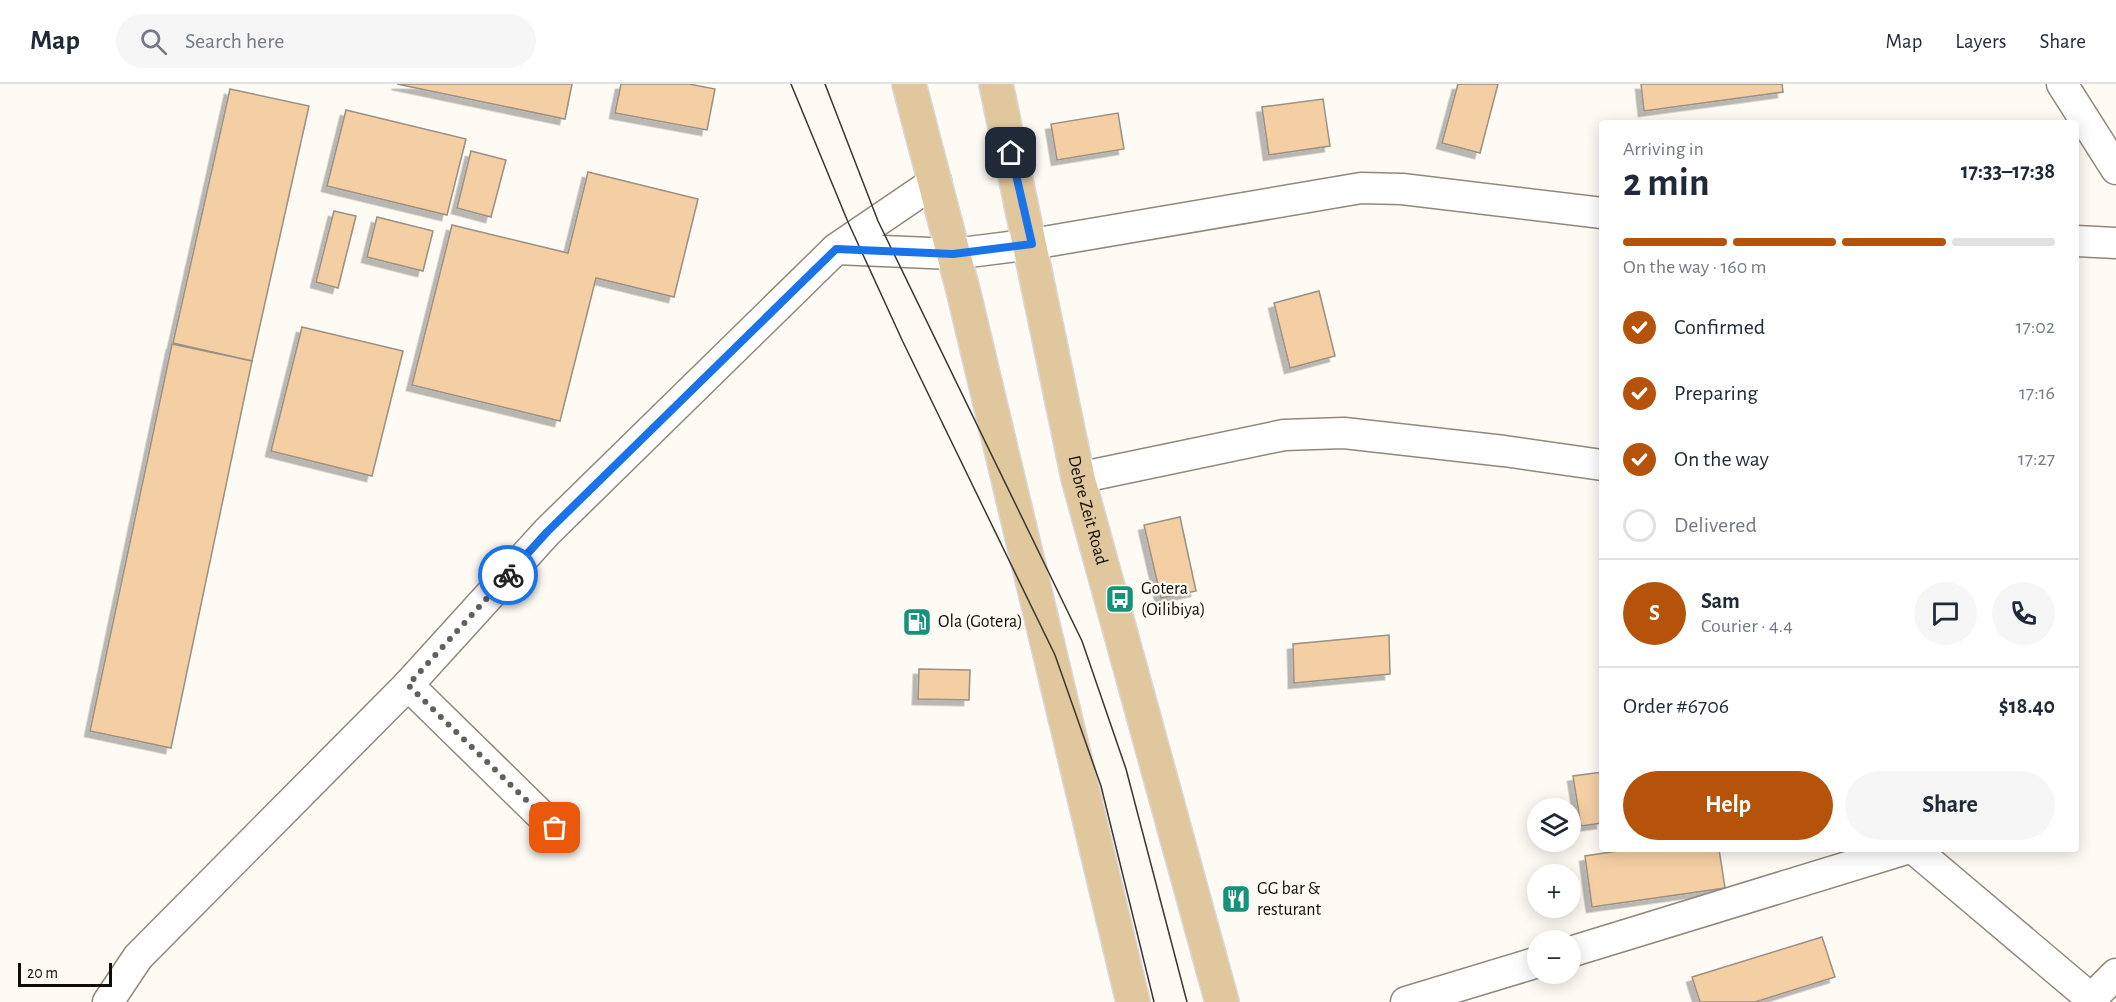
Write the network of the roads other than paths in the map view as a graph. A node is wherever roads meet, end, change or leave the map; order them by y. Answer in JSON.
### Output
{"nodes":[{"id":1,"x":909,"y":84,"type":"edge"},
{"id":2,"x":996,"y":84,"type":"edge"},
{"id":3,"x":2062,"y":84,"type":"edge"},
{"id":4,"x":2116,"y":169,"type":"edge"},
{"id":5,"x":936,"y":181,"type":"junction"},
{"id":6,"x":1599,"y":213,"type":"edge"},
{"id":7,"x":2079,"y":241,"type":"edge"},
{"id":8,"x":2116,"y":243,"type":"edge"},
{"id":9,"x":1032,"y":244,"type":"junction"},
{"id":10,"x":836,"y":249,"type":"junction"},
{"id":11,"x":953,"y":254,"type":"junction"},
{"id":12,"x":1599,"y":465,"type":"edge"},
{"id":13,"x":1078,"y":478,"type":"junction"},
{"id":14,"x":408,"y":685,"type":"junction"},
{"id":15,"x":555,"y":828,"type":"dead end"},
{"id":16,"x":1896,"y":852,"type":"edge"},
{"id":17,"x":1918,"y":852,"type":"edge"},
{"id":18,"x":1581,"y":949,"type":"edge"},
{"id":19,"x":1527,"y":965,"type":"edge"},
{"id":20,"x":2116,"y":974,"type":"edge"},
{"id":21,"x":2093,"y":1001,"type":"edge"},
{"id":22,"x":108,"y":1002,"type":"edge"},
{"id":23,"x":1133,"y":1002,"type":"edge"},
{"id":24,"x":1222,"y":1002,"type":"edge"},
{"id":25,"x":1406,"y":1002,"type":"edge"}],
"edges":[{"from":1,"to":5,"type":"main road"},
{"from":2,"to":9,"type":"main road","name":"Debre Zeit Road"},
{"from":3,"to":4,"type":"street"},
{"from":5,"to":10,"type":"street"},
{"from":5,"to":11,"type":"main road"},
{"from":6,"to":9,"type":"street"},
{"from":7,"to":8,"type":"street"},
{"from":9,"to":11,"type":"street"},
{"from":9,"to":13,"type":"main road","name":"Debre Zeit Road"},
{"from":10,"to":11,"type":"street"},
{"from":10,"to":14,"type":"street"},
{"from":11,"to":23,"type":"main road"},
{"from":12,"to":13,"type":"street"},
{"from":13,"to":24,"type":"main road","name":"Debre Zeit Road"},
{"from":14,"to":15,"type":"street"},
{"from":14,"to":22,"type":"street"},
{"from":16,"to":18,"type":"street"},
{"from":17,"to":21,"type":"street"},
{"from":19,"to":25,"type":"street"},
{"from":20,"to":21,"type":"street"}]}
